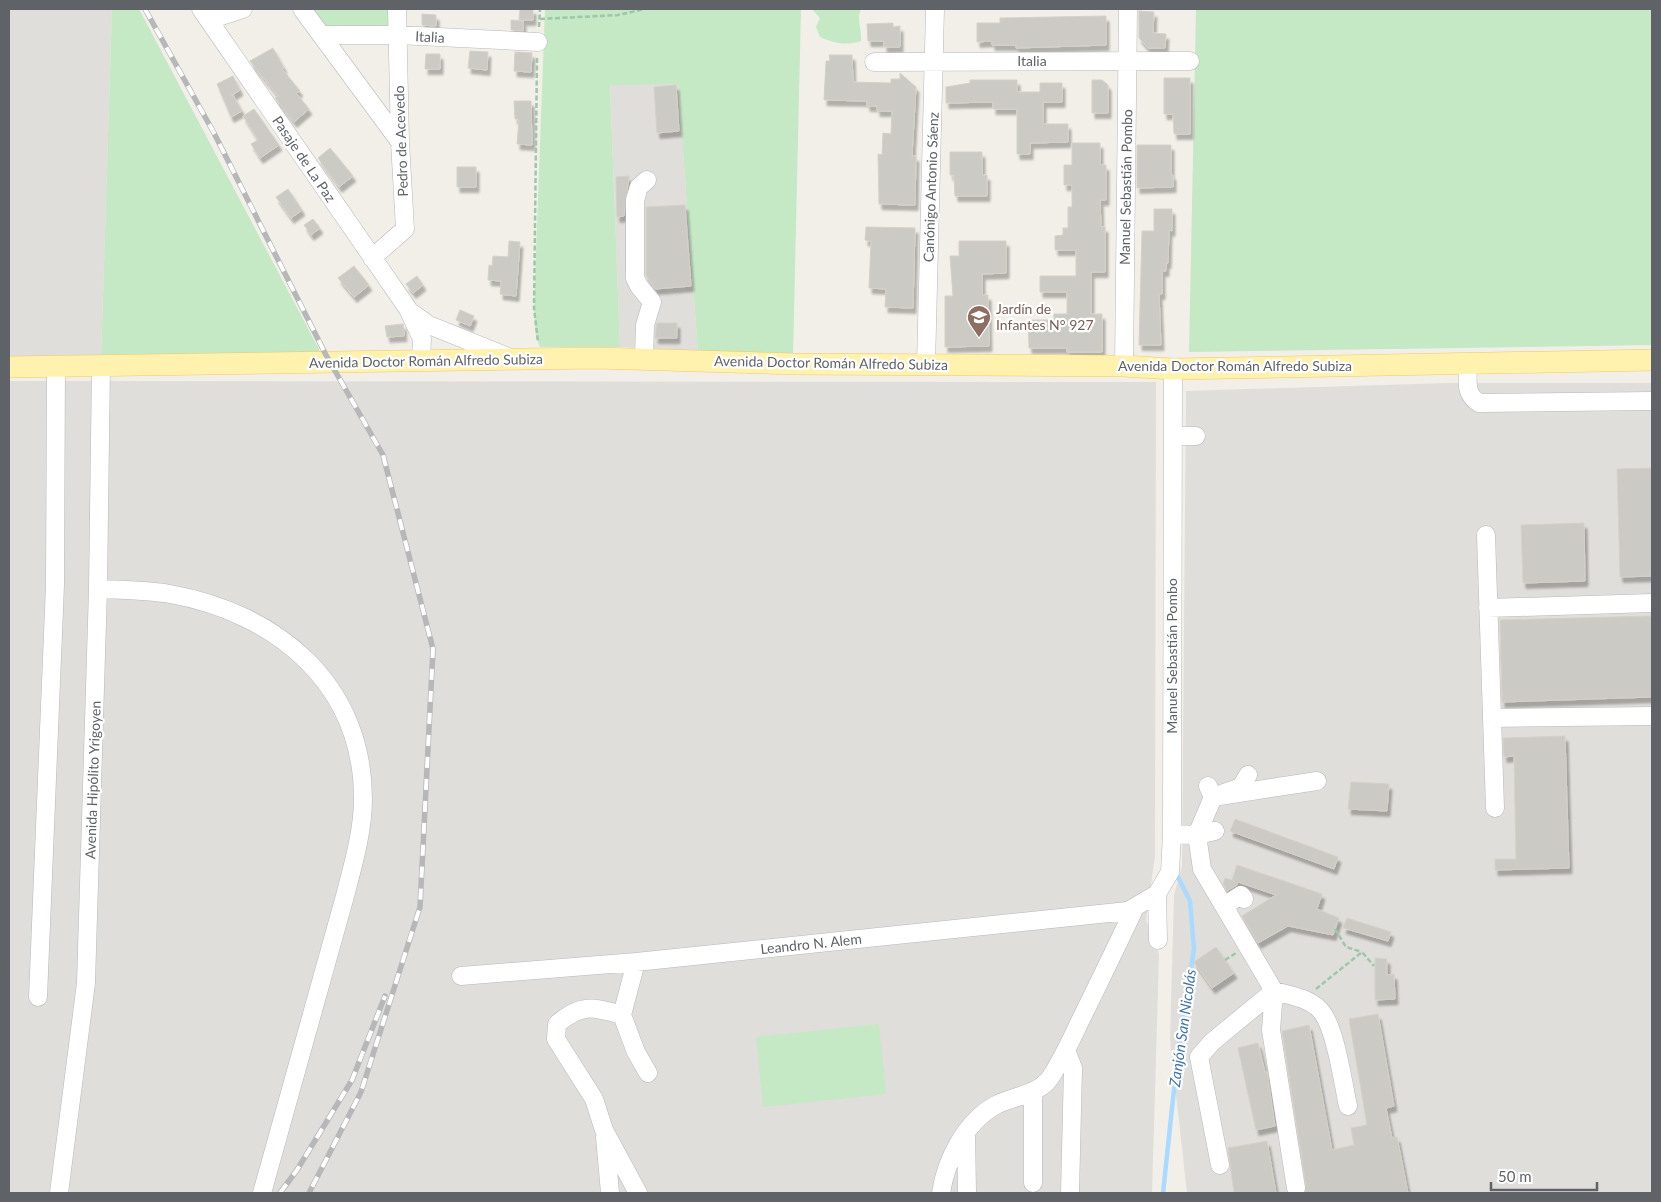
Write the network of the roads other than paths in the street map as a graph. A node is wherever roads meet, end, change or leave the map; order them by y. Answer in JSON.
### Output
{"nodes":[{"id":1,"x":243,"y":9,"type":"edge"},
{"id":2,"x":302,"y":9,"type":"edge"},
{"id":3,"x":398,"y":9,"type":"edge"},
{"id":4,"x":935,"y":9,"type":"edge"},
{"id":5,"x":1128,"y":9,"type":"edge"},
{"id":6,"x":205,"y":15,"type":"edge"},
{"id":7,"x":398,"y":35,"type":"junction"},
{"id":8,"x":322,"y":36,"type":"junction"},
{"id":9,"x":538,"y":42,"type":"road end"},
{"id":10,"x":934,"y":61,"type":"junction"},
{"id":11,"x":1127,"y":61,"type":"junction"},
{"id":12,"x":1190,"y":61,"type":"dead end"},
{"id":13,"x":874,"y":62,"type":"dead end"},
{"id":14,"x":400,"y":142,"type":"junction"},
{"id":15,"x":647,"y":180,"type":"dead end"},
{"id":16,"x":372,"y":258,"type":"junction"},
{"id":17,"x":408,"y":308,"type":"junction"},
{"id":18,"x":644,"y":358,"type":"junction"},
{"id":19,"x":513,"y":359,"type":"junction"},
{"id":20,"x":1652,"y":360,"type":"edge"},
{"id":21,"x":422,"y":361,"type":"junction"},
{"id":22,"x":1468,"y":364,"type":"junction"},
{"id":23,"x":101,"y":365,"type":"junction"},
{"id":24,"x":926,"y":365,"type":"junction"},
{"id":25,"x":9,"y":366,"type":"edge"},
{"id":26,"x":56,"y":366,"type":"junction"},
{"id":27,"x":1124,"y":366,"type":"junction"},
{"id":28,"x":1173,"y":369,"type":"junction"},
{"id":29,"x":1652,"y":401,"type":"edge"},
{"id":30,"x":1173,"y":436,"type":"junction"},
{"id":31,"x":1196,"y":436,"type":"dead end"},
{"id":32,"x":1486,"y":535,"type":"dead end"},
{"id":33,"x":98,"y":589,"type":"junction"},
{"id":34,"x":1652,"y":604,"type":"edge"},
{"id":35,"x":1488,"y":608,"type":"junction"},
{"id":36,"x":1652,"y":716,"type":"edge"},
{"id":37,"x":1492,"y":718,"type":"junction"},
{"id":38,"x":1248,"y":775,"type":"dead end"},
{"id":39,"x":1317,"y":781,"type":"dead end"},
{"id":40,"x":1211,"y":791,"type":"junction"},
{"id":41,"x":1495,"y":808,"type":"dead end"},
{"id":42,"x":1215,"y":831,"type":"dead end"},
{"id":43,"x":1172,"y":834,"type":"junction"},
{"id":44,"x":1197,"y":834,"type":"junction"},
{"id":45,"x":1157,"y":894,"type":"junction"},
{"id":46,"x":1244,"y":899,"type":"dead end"},
{"id":47,"x":1224,"y":906,"type":"junction"},
{"id":48,"x":1135,"y":907,"type":"junction"},
{"id":49,"x":1158,"y":940,"type":"dead end"},
{"id":50,"x":636,"y":962,"type":"junction"},
{"id":51,"x":461,"y":976,"type":"dead end"},
{"id":52,"x":1274,"y":991,"type":"junction"},
{"id":53,"x":38,"y":998,"type":"dead end"},
{"id":54,"x":622,"y":1015,"type":"junction"},
{"id":55,"x":1066,"y":1050,"type":"junction"},
{"id":56,"x":648,"y":1073,"type":"dead end"},
{"id":57,"x":1033,"y":1091,"type":"junction"},
{"id":58,"x":1348,"y":1106,"type":"dead end"},
{"id":59,"x":604,"y":1130,"type":"junction"},
{"id":60,"x":966,"y":1132,"type":"junction"},
{"id":61,"x":1220,"y":1165,"type":"dead end"},
{"id":62,"x":1034,"y":1183,"type":"dead end"},
{"id":63,"x":1296,"y":1188,"type":"dead end"},
{"id":64,"x":59,"y":1193,"type":"edge"},
{"id":65,"x":262,"y":1193,"type":"edge"},
{"id":66,"x":610,"y":1193,"type":"edge"},
{"id":67,"x":638,"y":1193,"type":"edge"},
{"id":68,"x":941,"y":1193,"type":"edge"},
{"id":69,"x":967,"y":1193,"type":"edge"},
{"id":70,"x":1070,"y":1193,"type":"edge"}],
"edges":[{"from":1,"to":6,"type":"street"},
{"from":2,"to":8,"type":"street"},
{"from":3,"to":7,"type":"street","name":"Pedro de Acevedo"},
{"from":4,"to":10,"type":"street","name":"Canónigo Antonio Sáenz"},
{"from":5,"to":11,"type":"street","name":"Manuel Sebastián Pombo"},
{"from":6,"to":16,"type":"street","name":"Pasaje de La Paz"},
{"from":7,"to":8,"type":"street","name":"Italia"},
{"from":7,"to":9,"type":"street","name":"Italia"},
{"from":7,"to":14,"type":"street","name":"Pedro de Acevedo"},
{"from":8,"to":14,"type":"street"},
{"from":10,"to":11,"type":"street","name":"Italia"},
{"from":10,"to":13,"type":"street","name":"Italia"},
{"from":10,"to":24,"type":"street","name":"Canónigo Antonio Sáenz"},
{"from":11,"to":12,"type":"street","name":"Italia"},
{"from":11,"to":27,"type":"street","name":"Manuel Sebastián Pombo"},
{"from":14,"to":16,"type":"street","name":"Pedro de Acevedo"},
{"from":15,"to":18,"type":"street"},
{"from":16,"to":17,"type":"street","name":"Pasaje de La Paz"},
{"from":17,"to":19,"type":"street","name":"Pasaje de La Paz"},
{"from":17,"to":21,"type":"street","name":"Pasaje de La Paz"},
{"from":18,"to":19,"type":"main road","name":"Avenida Doctor Román Alfredo Subiza"},
{"from":18,"to":24,"type":"main road","name":"Avenida Doctor Román Alfredo Subiza"},
{"from":19,"to":21,"type":"main road","name":"Avenida Doctor Román Alfredo Subiza"},
{"from":20,"to":22,"type":"main road","name":"Avenida Doctor Román Alfredo Subiza"},
{"from":21,"to":23,"type":"main road","name":"Avenida Doctor Román Alfredo Subiza"},
{"from":22,"to":28,"type":"main road","name":"Avenida Doctor Román Alfredo Subiza"},
{"from":22,"to":29,"type":"street"},
{"from":23,"to":26,"type":"main road","name":"Avenida Doctor Román Alfredo Subiza"},
{"from":23,"to":33,"type":"street","name":"Avenida Hipólito Yrigoyen"},
{"from":24,"to":27,"type":"main road","name":"Avenida Doctor Román Alfredo Subiza"},
{"from":25,"to":26,"type":"main road","name":"Avenida Doctor Román Alfredo Subiza"},
{"from":26,"to":53,"type":"street"},
{"from":27,"to":28,"type":"main road","name":"Avenida Doctor Román Alfredo Subiza"},
{"from":28,"to":30,"type":"street","name":"Manuel Sebastián Pombo"},
{"from":30,"to":31,"type":"street"},
{"from":30,"to":43,"type":"street","name":"Manuel Sebastián Pombo"},
{"from":32,"to":35,"type":"street"},
{"from":33,"to":64,"type":"street","name":"Avenida Hipólito Yrigoyen"},
{"from":33,"to":65,"type":"street"},
{"from":34,"to":35,"type":"street"},
{"from":35,"to":37,"type":"street"},
{"from":36,"to":37,"type":"street"},
{"from":37,"to":41,"type":"street"},
{"from":38,"to":40,"type":"street"},
{"from":39,"to":40,"type":"street"},
{"from":40,"to":44,"type":"street"},
{"from":42,"to":44,"type":"street"},
{"from":43,"to":44,"type":"street"},
{"from":43,"to":45,"type":"street","name":"Manuel Sebastián Pombo"},
{"from":44,"to":47,"type":"street"},
{"from":45,"to":48,"type":"street","name":"Leandro N. Alem"},
{"from":45,"to":49,"type":"street"},
{"from":46,"to":47,"type":"street"},
{"from":47,"to":52,"type":"street"},
{"from":48,"to":50,"type":"street","name":"Leandro N. Alem"},
{"from":48,"to":55,"type":"street"},
{"from":50,"to":51,"type":"street","name":"Leandro N. Alem"},
{"from":50,"to":54,"type":"street"},
{"from":52,"to":58,"type":"street"},
{"from":52,"to":61,"type":"street"},
{"from":52,"to":63,"type":"street"},
{"from":54,"to":56,"type":"street"},
{"from":54,"to":59,"type":"street"},
{"from":55,"to":57,"type":"street"},
{"from":55,"to":70,"type":"street"},
{"from":57,"to":60,"type":"street"},
{"from":57,"to":62,"type":"street"},
{"from":59,"to":66,"type":"street"},
{"from":59,"to":67,"type":"street"},
{"from":60,"to":68,"type":"street"},
{"from":60,"to":69,"type":"street"}]}
